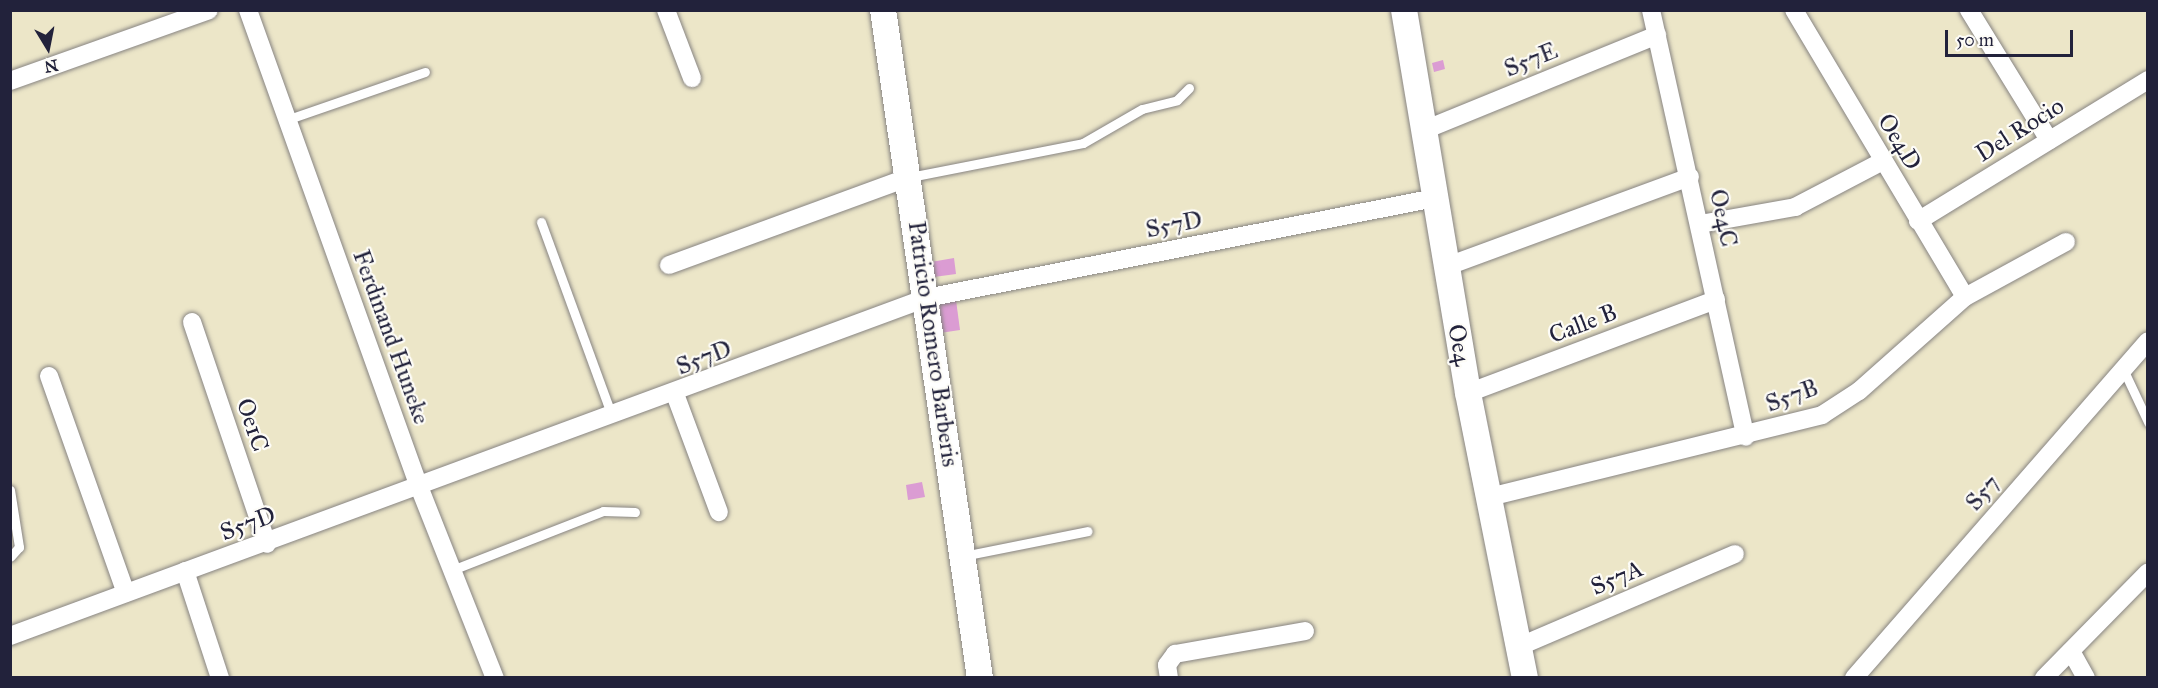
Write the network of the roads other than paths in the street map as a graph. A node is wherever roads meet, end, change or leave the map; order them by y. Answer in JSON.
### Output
{"nodes":[{"id":1,"x":209,"y":10,"type":"edge"},
{"id":2,"x":248,"y":10,"type":"edge"},
{"id":3,"x":666,"y":10,"type":"edge"},
{"id":4,"x":883,"y":10,"type":"edge"},
{"id":5,"x":1404,"y":10,"type":"edge"},
{"id":6,"x":1651,"y":10,"type":"edge"},
{"id":7,"x":1794,"y":10,"type":"edge"},
{"id":8,"x":1969,"y":10,"type":"edge"},
{"id":9,"x":1657,"y":35,"type":"junction"},
{"id":10,"x":425,"y":72,"type":"dead end"},
{"id":11,"x":692,"y":78,"type":"dead end"},
{"id":12,"x":2148,"y":80,"type":"edge"},
{"id":13,"x":10,"y":81,"type":"edge"},
{"id":14,"x":1189,"y":88,"type":"dead end"},
{"id":15,"x":286,"y":120,"type":"junction"},
{"id":16,"x":1422,"y":131,"type":"junction"},
{"id":17,"x":2049,"y":140,"type":"junction"},
{"id":18,"x":1883,"y":161,"type":"junction"},
{"id":19,"x":909,"y":177,"type":"junction"},
{"id":20,"x":1690,"y":177,"type":"junction"},
{"id":21,"x":1435,"y":198,"type":"junction"},
{"id":22,"x":1918,"y":221,"type":"junction"},
{"id":23,"x":541,"y":222,"type":"dead end"},
{"id":24,"x":1700,"y":224,"type":"junction"},
{"id":25,"x":2066,"y":242,"type":"dead end"},
{"id":26,"x":669,"y":265,"type":"dead end"},
{"id":27,"x":1445,"y":267,"type":"junction"},
{"id":28,"x":926,"y":297,"type":"junction"},
{"id":29,"x":1965,"y":297,"type":"junction"},
{"id":30,"x":1716,"y":300,"type":"junction"},
{"id":31,"x":192,"y":322,"type":"dead end"},
{"id":32,"x":2148,"y":341,"type":"edge"},
{"id":33,"x":2123,"y":369,"type":"junction"},
{"id":34,"x":49,"y":376,"type":"dead end"},
{"id":35,"x":1468,"y":393,"type":"junction"},
{"id":36,"x":675,"y":394,"type":"junction"},
{"id":37,"x":612,"y":416,"type":"junction"},
{"id":38,"x":2148,"y":422,"type":"edge"},
{"id":39,"x":1746,"y":437,"type":"junction"},
{"id":40,"x":418,"y":484,"type":"junction"},
{"id":41,"x":10,"y":490,"type":"edge"},
{"id":42,"x":1489,"y":497,"type":"junction"},
{"id":43,"x":635,"y":512,"type":"dead end"},
{"id":44,"x":719,"y":512,"type":"dead end"},
{"id":45,"x":1088,"y":531,"type":"dead end"},
{"id":46,"x":267,"y":544,"type":"junction"},
{"id":47,"x":1734,"y":554,"type":"dead end"},
{"id":48,"x":963,"y":556,"type":"junction"},
{"id":49,"x":10,"y":557,"type":"edge"},
{"id":50,"x":452,"y":570,"type":"junction"},
{"id":51,"x":185,"y":572,"type":"junction"},
{"id":52,"x":2148,"y":572,"type":"edge"},
{"id":53,"x":126,"y":593,"type":"junction"},
{"id":54,"x":1305,"y":632,"type":"dead end"},
{"id":55,"x":10,"y":636,"type":"edge"},
{"id":56,"x":1518,"y":646,"type":"junction"},
{"id":57,"x":2071,"y":651,"type":"junction"},
{"id":58,"x":219,"y":678,"type":"edge"},
{"id":59,"x":495,"y":678,"type":"edge"},
{"id":60,"x":980,"y":678,"type":"edge"},
{"id":61,"x":1169,"y":678,"type":"edge"},
{"id":62,"x":1525,"y":678,"type":"edge"},
{"id":63,"x":1854,"y":678,"type":"edge"},
{"id":64,"x":2044,"y":678,"type":"edge"},
{"id":65,"x":2086,"y":678,"type":"edge"}],
"edges":[{"from":1,"to":13,"type":"street"},
{"from":2,"to":15,"type":"street","name":"Ferdinand Huneke"},
{"from":3,"to":11,"type":"street"},
{"from":4,"to":19,"type":"street","name":"Patricio Romero Barberis"},
{"from":5,"to":16,"type":"street","name":"Oe4"},
{"from":6,"to":9,"type":"street","name":"Oe4C"},
{"from":7,"to":18,"type":"street","name":"Oe4D"},
{"from":8,"to":17,"type":"street"},
{"from":9,"to":16,"type":"street","name":"S57E"},
{"from":9,"to":20,"type":"street","name":"Oe4C"},
{"from":10,"to":15,"type":"lane"},
{"from":12,"to":17,"type":"street","name":"Del Rocio"},
{"from":14,"to":19,"type":"lane"},
{"from":15,"to":40,"type":"street","name":"Ferdinand Huneke"},
{"from":16,"to":21,"type":"street","name":"Oe4"},
{"from":17,"to":22,"type":"street","name":"Del Rocio"},
{"from":18,"to":22,"type":"street","name":"Oe4D"},
{"from":18,"to":24,"type":"street"},
{"from":19,"to":26,"type":"street"},
{"from":19,"to":28,"type":"street","name":"Patricio Romero Barberis"},
{"from":20,"to":24,"type":"street","name":"Oe4C"},
{"from":20,"to":27,"type":"street"},
{"from":21,"to":27,"type":"street","name":"Oe4"},
{"from":21,"to":28,"type":"street","name":"S57D"},
{"from":22,"to":29,"type":"street","name":"Oe4D"},
{"from":23,"to":37,"type":"lane"},
{"from":24,"to":30,"type":"street","name":"Oe4C"},
{"from":25,"to":29,"type":"street","name":"S57B"},
{"from":27,"to":35,"type":"street","name":"Oe4"},
{"from":28,"to":36,"type":"street","name":"S57D"},
{"from":28,"to":48,"type":"street","name":"Patricio Romero Barberis"},
{"from":29,"to":39,"type":"street","name":"S57B"},
{"from":30,"to":35,"type":"street","name":"Calle B"},
{"from":30,"to":39,"type":"street","name":"Oe4C"},
{"from":31,"to":46,"type":"street","name":"Oe1C"},
{"from":32,"to":33,"type":"street","name":"S57"},
{"from":33,"to":38,"type":"lane"},
{"from":33,"to":63,"type":"street","name":"S57"},
{"from":34,"to":53,"type":"street"},
{"from":35,"to":42,"type":"street","name":"Oe4"},
{"from":36,"to":37,"type":"street","name":"S57D"},
{"from":36,"to":44,"type":"street"},
{"from":37,"to":40,"type":"street","name":"S57D"},
{"from":39,"to":42,"type":"street","name":"S57B"},
{"from":40,"to":46,"type":"street","name":"S57D"},
{"from":40,"to":50,"type":"street","name":"Ferdinand Huneke"},
{"from":41,"to":49,"type":"lane"},
{"from":42,"to":56,"type":"street","name":"Oe4"},
{"from":43,"to":50,"type":"lane"},
{"from":45,"to":48,"type":"lane"},
{"from":46,"to":51,"type":"street","name":"S57D"},
{"from":47,"to":56,"type":"street","name":"S57A"},
{"from":48,"to":60,"type":"street","name":"Patricio Romero Barberis"},
{"from":50,"to":59,"type":"street","name":"Ferdinand Huneke"},
{"from":51,"to":53,"type":"street","name":"S57D"},
{"from":51,"to":58,"type":"street"},
{"from":52,"to":57,"type":"street"},
{"from":53,"to":55,"type":"street","name":"S57D"},
{"from":54,"to":61,"type":"street"},
{"from":56,"to":62,"type":"street","name":"Oe4"},
{"from":57,"to":64,"type":"street"},
{"from":57,"to":65,"type":"street"}]}
